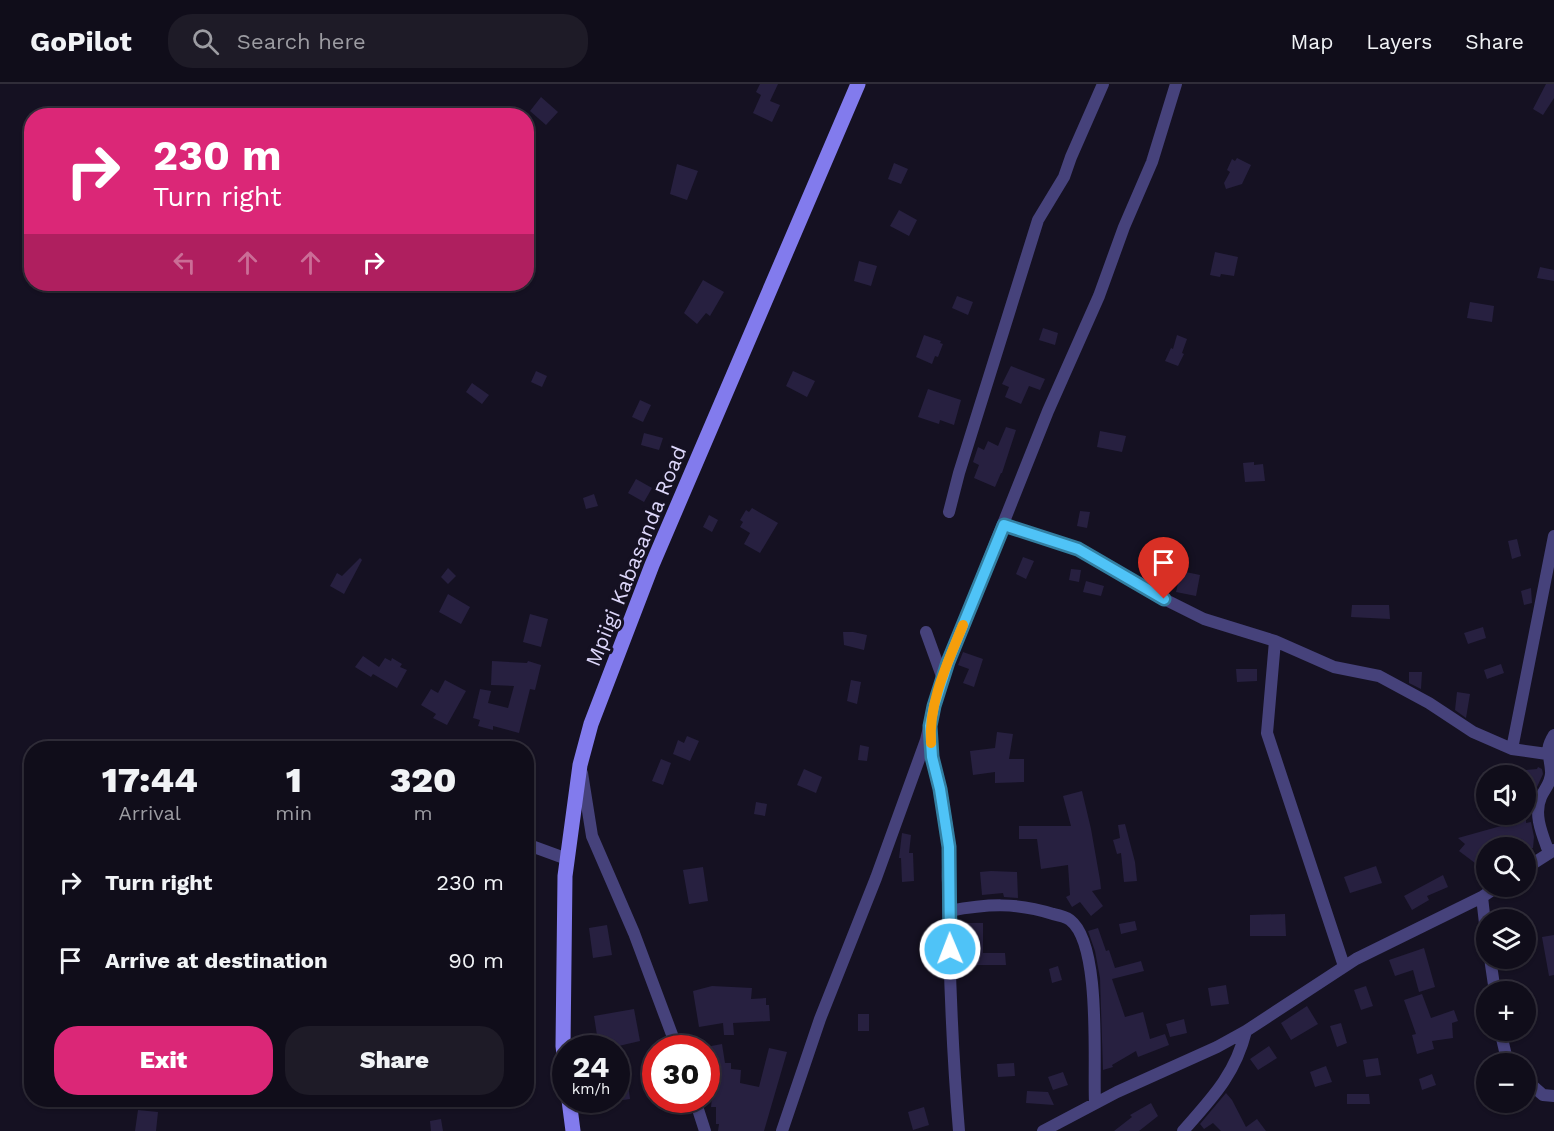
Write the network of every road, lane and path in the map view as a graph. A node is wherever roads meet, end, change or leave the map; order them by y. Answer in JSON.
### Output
{"nodes":[{"id":1,"x":858,"y":84,"type":"edge"},
{"id":2,"x":1103,"y":84,"type":"edge"},
{"id":3,"x":1176,"y":84,"type":"edge"},
{"id":4,"x":949,"y":512,"type":"dead end"},
{"id":5,"x":1004,"y":525,"type":"junction"},
{"id":6,"x":1554,"y":536,"type":"edge"},
{"id":7,"x":926,"y":632,"type":"dead end"},
{"id":8,"x":1275,"y":641,"type":"junction"},
{"id":9,"x":943,"y":678,"type":"junction"},
{"id":10,"x":930,"y":726,"type":"junction"},
{"id":11,"x":1554,"y":735,"type":"edge"},
{"id":12,"x":1512,"y":749,"type":"junction"},
{"id":13,"x":1547,"y":754,"type":"junction"},
{"id":14,"x":580,"y":765,"type":"junction"},
{"id":15,"x":534,"y":847,"type":"edge"},
{"id":16,"x":1551,"y":851,"type":"edge"},
{"id":17,"x":567,"y":859,"type":"junction"},
{"id":18,"x":1536,"y":861,"type":"edge"},
{"id":19,"x":1482,"y":897,"type":"joint"},
{"id":20,"x":1483,"y":909,"type":"edge"},
{"id":21,"x":949,"y":911,"type":"junction"},
{"id":22,"x":1344,"y":966,"type":"junction"},
{"id":23,"x":1246,"y":1031,"type":"junction"},
{"id":24,"x":563,"y":1035,"type":"edge"},
{"id":25,"x":672,"y":1035,"type":"edge"},
{"id":26,"x":1536,"y":1089,"type":"edge"},
{"id":27,"x":1554,"y":1096,"type":"edge"},
{"id":28,"x":1095,"y":1103,"type":"junction"},
{"id":29,"x":571,"y":1113,"type":"edge"},
{"id":30,"x":699,"y":1113,"type":"edge"},
{"id":31,"x":573,"y":1131,"type":"edge"},
{"id":32,"x":705,"y":1131,"type":"edge"},
{"id":33,"x":782,"y":1131,"type":"edge"},
{"id":34,"x":959,"y":1131,"type":"edge"},
{"id":35,"x":1043,"y":1131,"type":"edge"},
{"id":36,"x":1183,"y":1131,"type":"edge"}],
"edges":[{"from":1,"to":14,"type":"main road","name":"Mpiigi Kabasanda Road"},
{"from":2,"to":4,"type":"street"},
{"from":3,"to":5,"type":"street"},
{"from":5,"to":8,"type":"street"},
{"from":5,"to":9,"type":"street"},
{"from":6,"to":12,"type":"street"},
{"from":7,"to":9,"type":"street"},
{"from":8,"to":12,"type":"street"},
{"from":8,"to":22,"type":"street"},
{"from":9,"to":10,"type":"street"},
{"from":10,"to":21,"type":"street"},
{"from":10,"to":33,"type":"street"},
{"from":11,"to":13,"type":"street"},
{"from":12,"to":13,"type":"street"},
{"from":13,"to":16,"type":"street"},
{"from":14,"to":17,"type":"main road","name":"Mpiigi Kabasanda Road"},
{"from":14,"to":25,"type":"street"},
{"from":15,"to":17,"type":"street"},
{"from":16,"to":18,"type":"street"},
{"from":17,"to":24,"type":"main road","name":"Mpiigi Kabasanda Road"},
{"from":19,"to":20,"type":"street"},
{"from":19,"to":22,"type":"street"},
{"from":21,"to":28,"type":"street"},
{"from":21,"to":34,"type":"street"},
{"from":22,"to":23,"type":"street"},
{"from":23,"to":28,"type":"street"},
{"from":23,"to":36,"type":"street"},
{"from":26,"to":27,"type":"street"},
{"from":28,"to":35,"type":"street"},
{"from":29,"to":31,"type":"main road"},
{"from":30,"to":32,"type":"street"}]}
